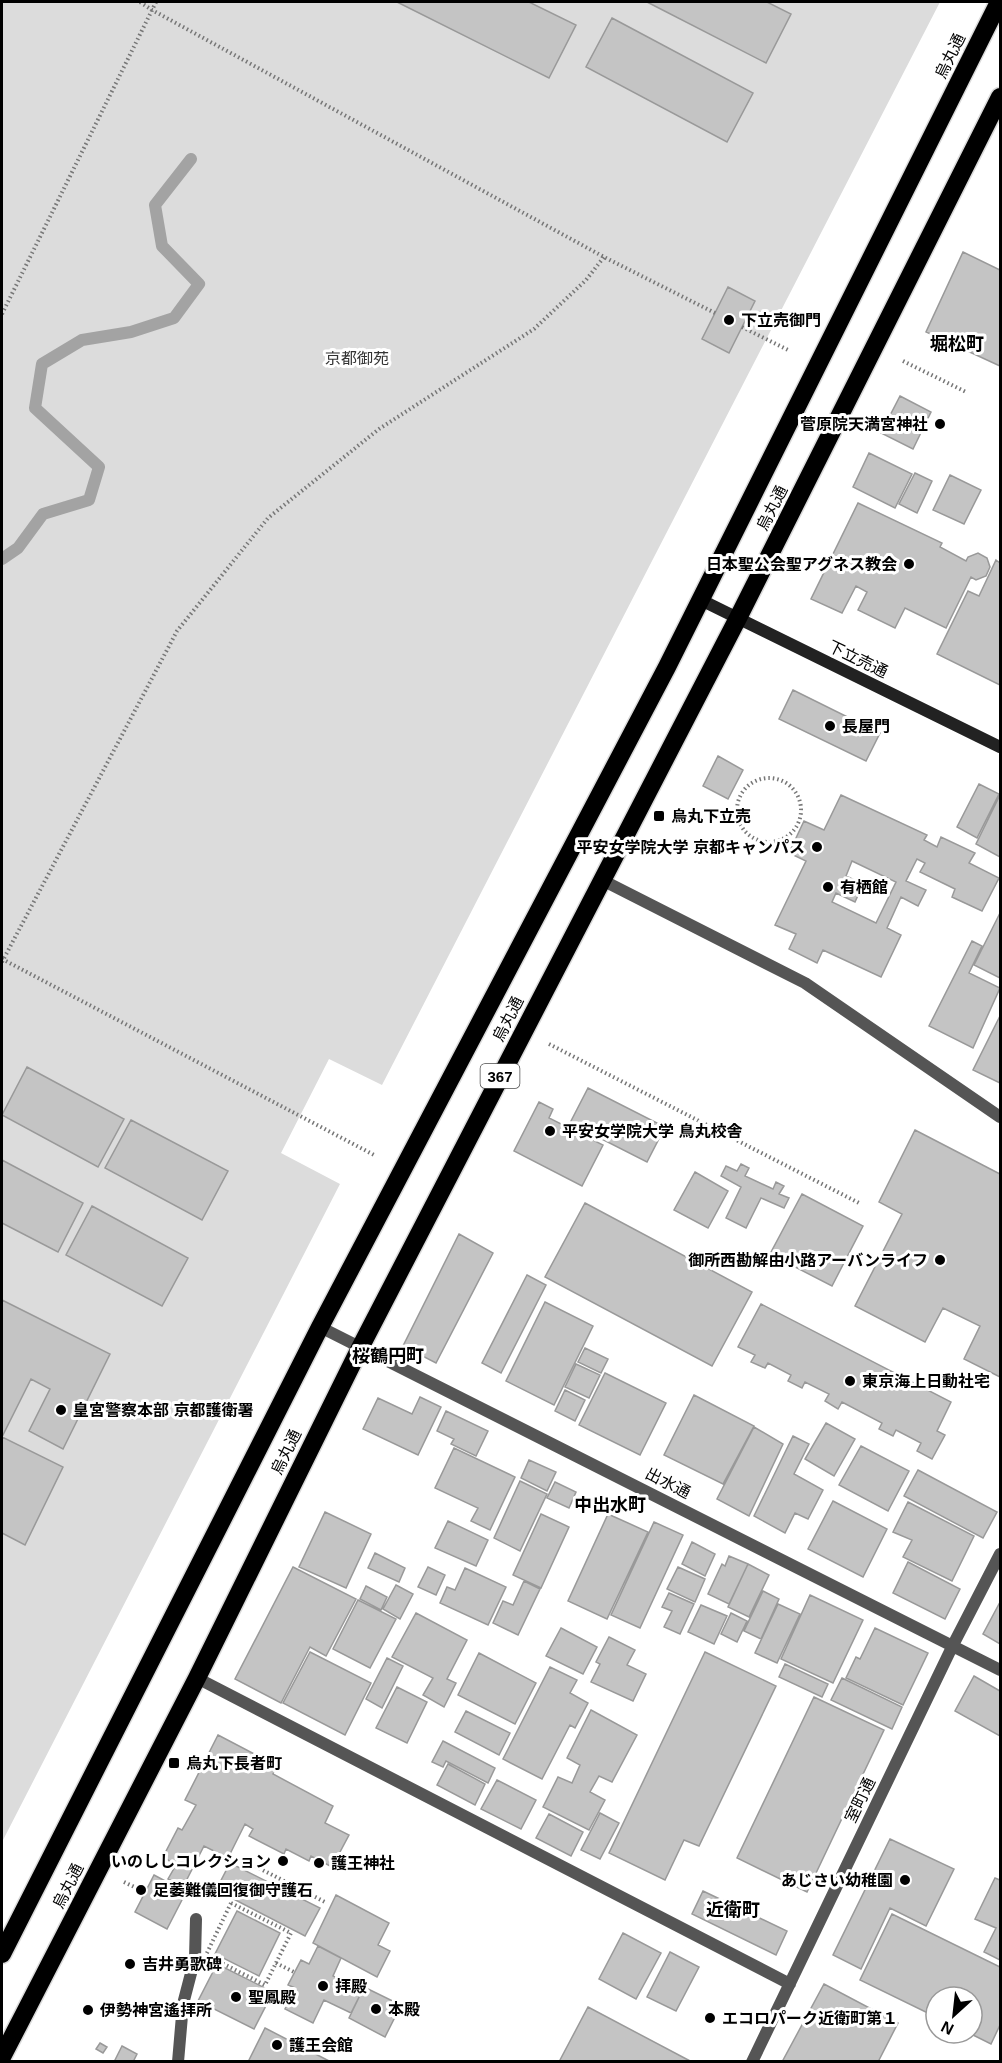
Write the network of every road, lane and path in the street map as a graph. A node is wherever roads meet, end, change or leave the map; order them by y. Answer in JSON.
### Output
{"nodes":[{"id":1,"x":140,"y":2,"type":"edge"},
{"id":2,"x":156,"y":2,"type":"edge"},
{"id":3,"x":999,"y":2,"type":"edge"},
{"id":4,"x":152,"y":10,"type":"junction"},
{"id":5,"x":1000,"y":97,"type":"edge"},
{"id":6,"x":604,"y":257,"type":"junction"},
{"id":7,"x":715,"y":313,"type":"dead end"},
{"id":8,"x":2,"y":314,"type":"edge"},
{"id":9,"x":742,"y":327,"type":"dead end"},
{"id":10,"x":790,"y":351,"type":"dead end"},
{"id":11,"x":903,"y":361,"type":"dead end"},
{"id":12,"x":966,"y":392,"type":"dead end"},
{"id":13,"x":701,"y":600,"type":"junction"},
{"id":14,"x":738,"y":618,"type":"junction"},
{"id":15,"x":1000,"y":747,"type":"edge"},
{"id":16,"x":761,"y":842,"type":"joint"},
{"id":17,"x":602,"y":880,"type":"junction"},
{"id":18,"x":2,"y":960,"type":"edge"},
{"id":19,"x":548,"y":1044,"type":"dead end"},
{"id":20,"x":1000,"y":1117,"type":"edge"},
{"id":21,"x":376,"y":1156,"type":"dead end"},
{"id":22,"x":861,"y":1204,"type":"dead end"},
{"id":23,"x":320,"y":1327,"type":"junction"},
{"id":24,"x":360,"y":1348,"type":"junction"},
{"id":25,"x":1000,"y":1554,"type":"edge"},
{"id":26,"x":953,"y":1645,"type":"junction"},
{"id":27,"x":1000,"y":1670,"type":"edge"},
{"id":28,"x":197,"y":1678,"type":"junction"},
{"id":29,"x":251,"y":1864,"type":"dead end"},
{"id":30,"x":123,"y":1881,"type":"dead end"},
{"id":31,"x":145,"y":1892,"type":"dead end"},
{"id":32,"x":327,"y":1903,"type":"dead end"},
{"id":33,"x":196,"y":1919,"type":"dead end"},
{"id":34,"x":2,"y":1954,"type":"edge"},
{"id":35,"x":276,"y":1963,"type":"junction"},
{"id":36,"x":294,"y":1972,"type":"dead end"},
{"id":37,"x":790,"y":1984,"type":"junction"},
{"id":38,"x":2,"y":2057,"type":"edge"},
{"id":39,"x":178,"y":2061,"type":"edge"},
{"id":40,"x":752,"y":2061,"type":"edge"}],
"edges":[{"from":1,"to":4,"type":"path"},
{"from":2,"to":4,"type":"path"},
{"from":3,"to":13,"type":"highway","name":"烏丸通","number":"367"},
{"from":4,"to":6,"type":"path"},
{"from":4,"to":8,"type":"path"},
{"from":5,"to":14,"type":"highway","name":"烏丸通","number":"367"},
{"from":6,"to":7,"type":"path"},
{"from":6,"to":18,"type":"path"},
{"from":9,"to":10,"type":"path"},
{"from":11,"to":12,"type":"path"},
{"from":13,"to":14,"type":"street","name":"下立売通"},
{"from":13,"to":23,"type":"highway","name":"烏丸通","number":"367"},
{"from":14,"to":15,"type":"street","name":"下立売通"},
{"from":14,"to":17,"type":"highway","name":"烏丸通","number":"367"},
{"from":16,"to":16,"type":"path"},
{"from":17,"to":20,"type":"street"},
{"from":17,"to":24,"type":"highway","name":"烏丸通","number":"367"},
{"from":18,"to":21,"type":"path"},
{"from":19,"to":22,"type":"path"},
{"from":23,"to":24,"type":"street","name":"出水通"},
{"from":23,"to":34,"type":"highway","name":"烏丸通","number":"367"},
{"from":24,"to":26,"type":"street","name":"出水通"},
{"from":24,"to":28,"type":"highway","name":"烏丸通","number":"367"},
{"from":25,"to":26,"type":"street","name":"室町通"},
{"from":26,"to":27,"type":"street","name":"出水通"},
{"from":26,"to":37,"type":"street","name":"室町通"},
{"from":28,"to":37,"type":"street"},
{"from":28,"to":38,"type":"highway","name":"烏丸通","number":"367"},
{"from":29,"to":32,"type":"path"},
{"from":30,"to":31,"type":"path"},
{"from":33,"to":39,"type":"street"},
{"from":35,"to":35,"type":"path"},
{"from":35,"to":36,"type":"path"},
{"from":37,"to":40,"type":"street","name":"室町通"}]}
